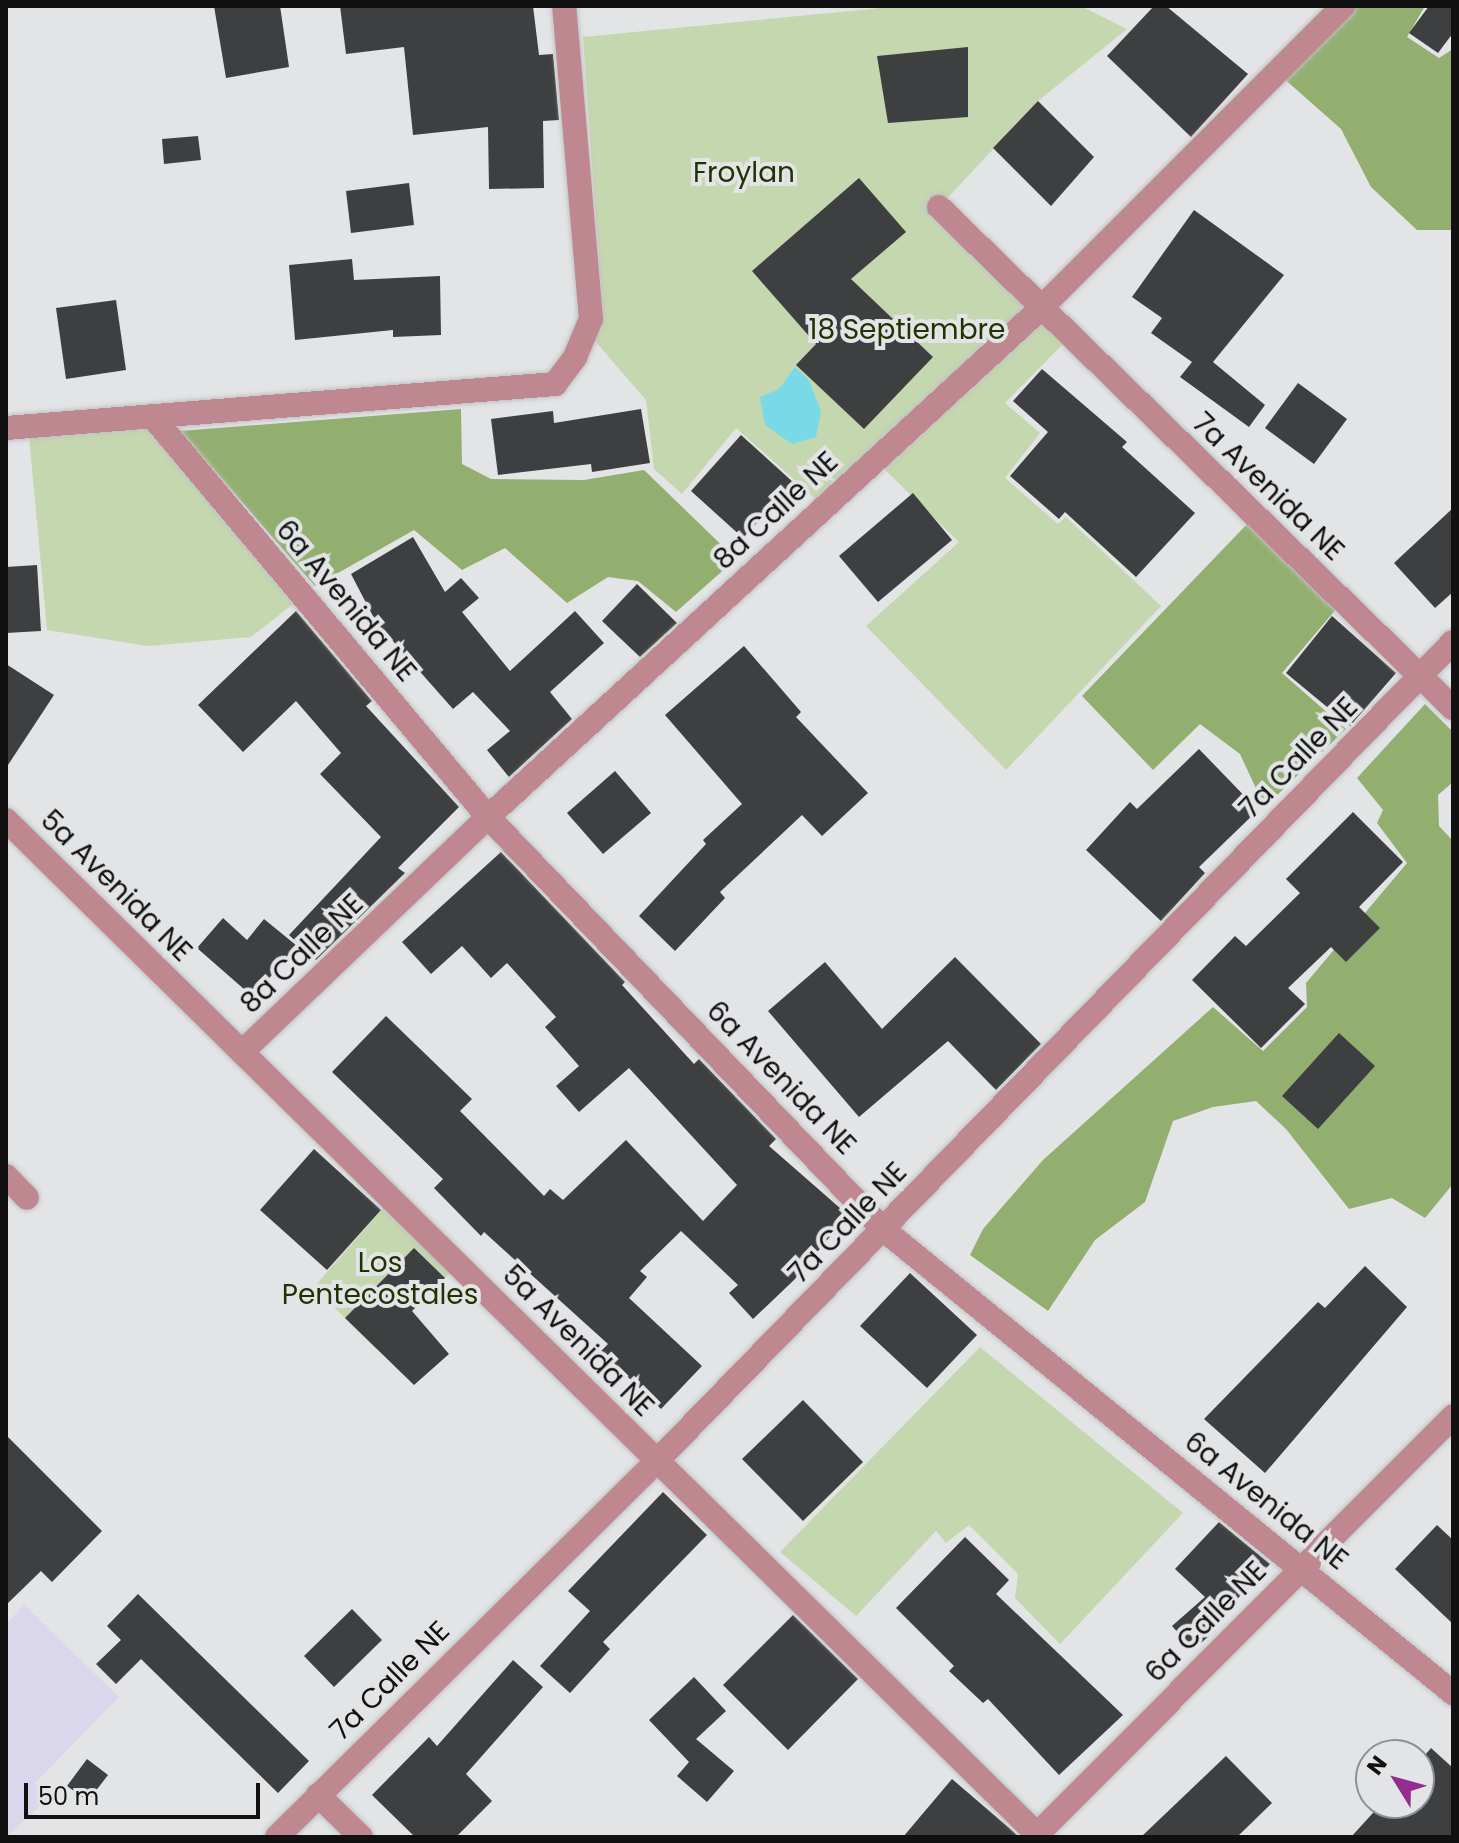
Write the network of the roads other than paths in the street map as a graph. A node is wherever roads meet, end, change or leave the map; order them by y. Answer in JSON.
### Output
{"nodes":[{"id":1,"x":564,"y":6,"type":"edge"},
{"id":2,"x":1343,"y":6,"type":"edge"},
{"id":3,"x":939,"y":207,"type":"dead end"},
{"id":4,"x":1040,"y":309,"type":"junction"},
{"id":5,"x":152,"y":416,"type":"junction"},
{"id":6,"x":6,"y":428,"type":"edge"},
{"id":7,"x":1453,"y":642,"type":"edge"},
{"id":8,"x":1420,"y":676,"type":"junction"},
{"id":9,"x":1453,"y":708,"type":"edge"},
{"id":10,"x":488,"y":817,"type":"junction"},
{"id":11,"x":6,"y":820,"type":"edge"},
{"id":12,"x":242,"y":1052,"type":"junction"},
{"id":13,"x":6,"y":1176,"type":"edge"},
{"id":14,"x":27,"y":1198,"type":"dead end"},
{"id":15,"x":884,"y":1230,"type":"junction"},
{"id":16,"x":1453,"y":1416,"type":"edge"},
{"id":17,"x":657,"y":1461,"type":"junction"},
{"id":18,"x":1302,"y":1568,"type":"junction"},
{"id":19,"x":1453,"y":1693,"type":"edge"},
{"id":20,"x":318,"y":1795,"type":"junction"},
{"id":21,"x":1037,"y":1836,"type":"edge"},
{"id":22,"x":277,"y":1837,"type":"edge"},
{"id":23,"x":361,"y":1837,"type":"edge"}],
"edges":[{"from":1,"to":5,"type":"street"},
{"from":2,"to":4,"type":"street","name":"8a Calle NE"},
{"from":3,"to":4,"type":"street","name":"7a Avenida NE"},
{"from":4,"to":8,"type":"street","name":"7a Avenida NE"},
{"from":4,"to":10,"type":"street","name":"8a Calle NE"},
{"from":5,"to":6,"type":"street"},
{"from":5,"to":10,"type":"street","name":"6a Avenida NE"},
{"from":7,"to":8,"type":"street","name":"7a Calle NE"},
{"from":8,"to":9,"type":"street","name":"7a Avenida NE"},
{"from":8,"to":15,"type":"street","name":"7a Calle NE"},
{"from":10,"to":12,"type":"street","name":"8a Calle NE"},
{"from":10,"to":15,"type":"street","name":"6a Avenida NE"},
{"from":11,"to":12,"type":"street","name":"5a Avenida NE"},
{"from":12,"to":17,"type":"street","name":"5a Avenida NE"},
{"from":13,"to":14,"type":"street"},
{"from":15,"to":17,"type":"street","name":"7a Calle NE"},
{"from":15,"to":18,"type":"street","name":"6a Avenida NE"},
{"from":16,"to":18,"type":"street","name":"6a Calle NE"},
{"from":17,"to":20,"type":"street","name":"7a Calle NE"},
{"from":17,"to":21,"type":"street","name":"5a Avenida NE"},
{"from":18,"to":19,"type":"street","name":"6a Avenida NE"},
{"from":18,"to":21,"type":"street","name":"6a Calle NE"},
{"from":20,"to":22,"type":"street","name":"7a Calle NE"},
{"from":20,"to":23,"type":"street"}]}
